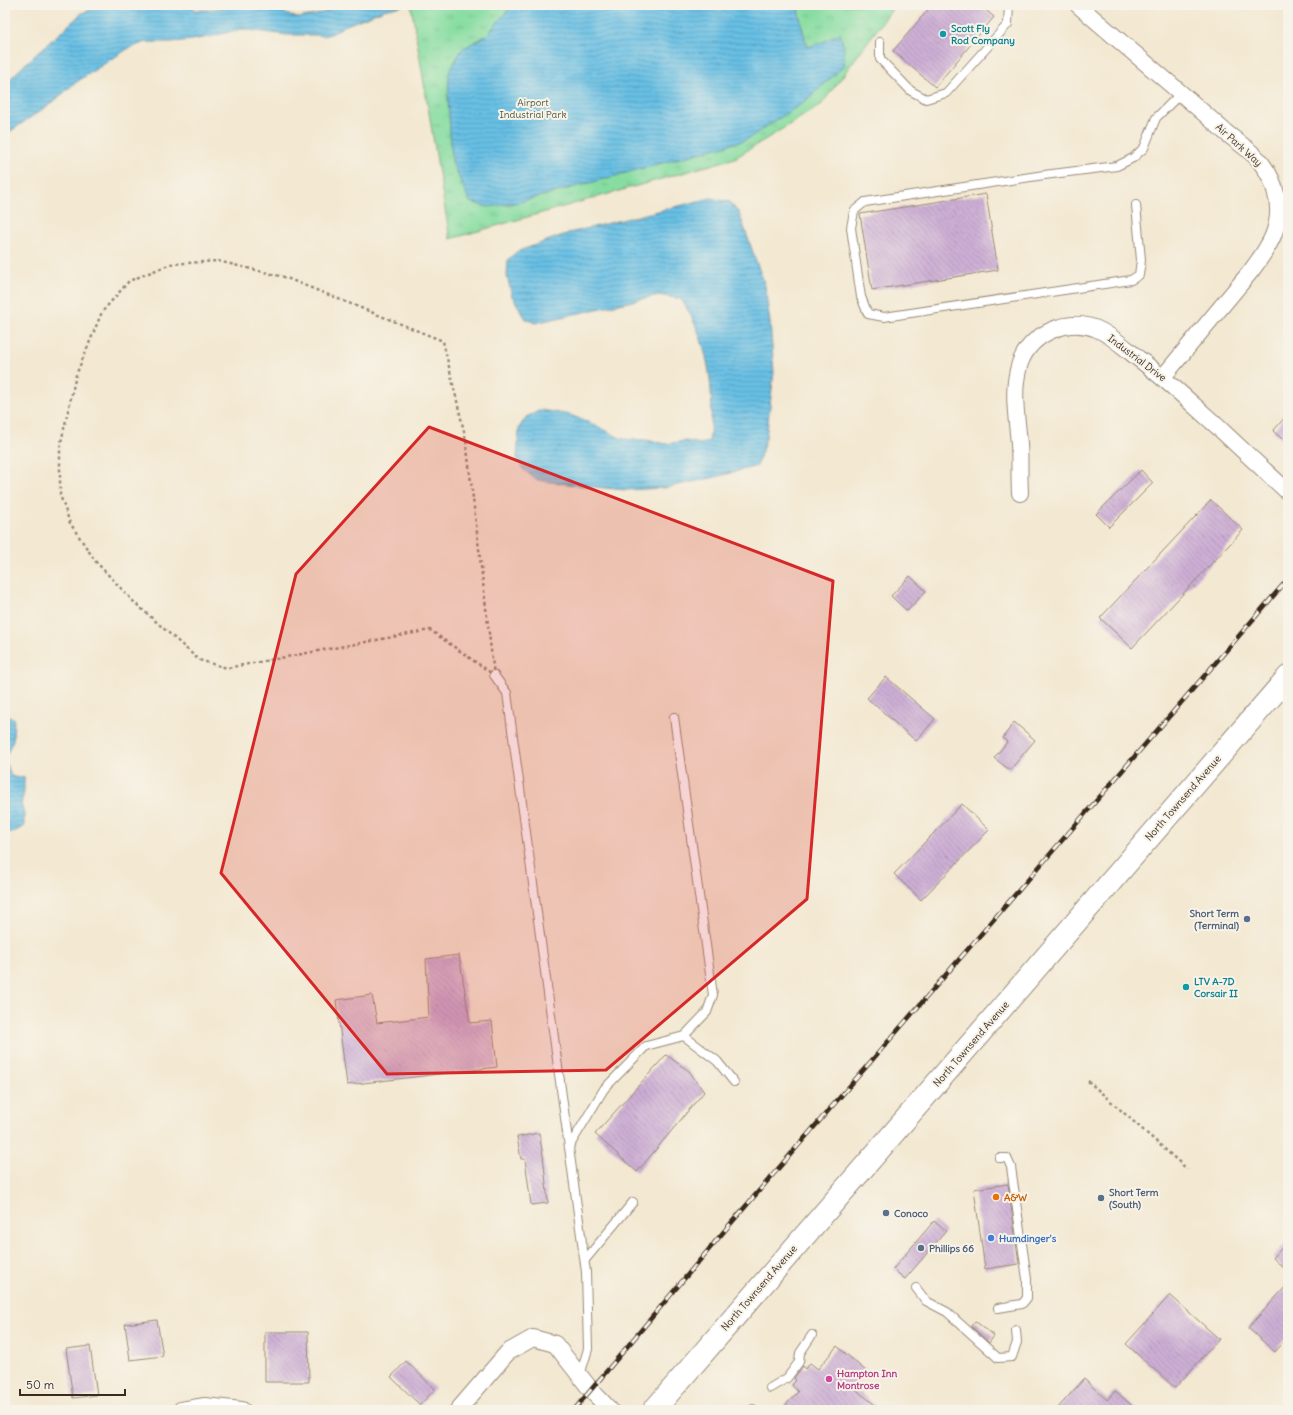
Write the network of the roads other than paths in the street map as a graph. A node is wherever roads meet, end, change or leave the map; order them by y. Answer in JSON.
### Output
{"nodes":[{"id":1,"x":1009,"y":5,"type":"edge"},
{"id":2,"x":1078,"y":5,"type":"edge"},
{"id":3,"x":880,"y":42,"type":"dead end"},
{"id":4,"x":1181,"y":93,"type":"junction"},
{"id":5,"x":1136,"y":205,"type":"dead end"},
{"id":6,"x":1163,"y":376,"type":"junction"},
{"id":7,"x":1288,"y":492,"type":"edge"},
{"id":8,"x":1020,"y":493,"type":"dead end"},
{"id":9,"x":494,"y":675,"type":"road end"},
{"id":10,"x":1288,"y":677,"type":"edge"},
{"id":11,"x":674,"y":717,"type":"dead end"},
{"id":12,"x":684,"y":1036,"type":"junction"},
{"id":13,"x":734,"y":1082,"type":"dead end"},
{"id":14,"x":569,"y":1147,"type":"junction"},
{"id":15,"x":999,"y":1158,"type":"dead end"},
{"id":16,"x":633,"y":1202,"type":"dead end"},
{"id":17,"x":585,"y":1260,"type":"junction"},
{"id":18,"x":916,"y":1288,"type":"dead end"},
{"id":19,"x":998,"y":1308,"type":"dead end"},
{"id":20,"x":1016,"y":1330,"type":"dead end"},
{"id":21,"x":812,"y":1334,"type":"dead end"},
{"id":22,"x":579,"y":1376,"type":"junction"},
{"id":23,"x":770,"y":1388,"type":"dead end"},
{"id":24,"x":181,"y":1410,"type":"edge"},
{"id":25,"x":242,"y":1410,"type":"edge"},
{"id":26,"x":458,"y":1410,"type":"edge"},
{"id":27,"x":610,"y":1410,"type":"edge"},
{"id":28,"x":654,"y":1410,"type":"edge"}],
"edges":[{"from":1,"to":3,"type":"lane"},
{"from":2,"to":4,"type":"street","name":"Air Park Way"},
{"from":4,"to":5,"type":"lane"},
{"from":4,"to":6,"type":"street","name":"Air Park Way"},
{"from":6,"to":7,"type":"street","name":"Industrial Drive"},
{"from":6,"to":8,"type":"street","name":"Industrial Drive"},
{"from":9,"to":14,"type":"lane"},
{"from":10,"to":28,"type":"highway","name":"North Townsend Avenue"},
{"from":11,"to":12,"type":"lane"},
{"from":12,"to":13,"type":"lane"},
{"from":12,"to":14,"type":"lane"},
{"from":14,"to":17,"type":"lane"},
{"from":15,"to":19,"type":"lane"},
{"from":16,"to":17,"type":"lane"},
{"from":17,"to":22,"type":"lane"},
{"from":18,"to":20,"type":"lane"},
{"from":21,"to":23,"type":"lane"},
{"from":22,"to":26,"type":"street"},
{"from":22,"to":27,"type":"street"},
{"from":24,"to":25,"type":"street"}]}
